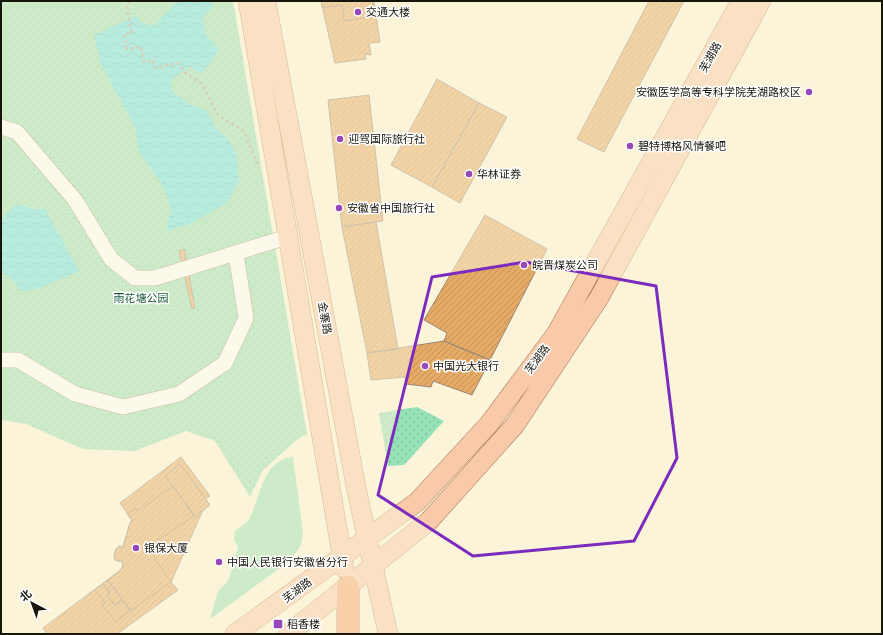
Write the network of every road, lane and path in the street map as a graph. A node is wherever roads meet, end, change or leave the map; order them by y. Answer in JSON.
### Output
{"nodes":[{"id":1,"x":130,"y":1,"type":"edge"},
{"id":2,"x":248,"y":1,"type":"edge"},
{"id":3,"x":266,"y":1,"type":"edge"},
{"id":4,"x":741,"y":1,"type":"edge"},
{"id":5,"x":761,"y":1,"type":"edge"},
{"id":6,"x":1,"y":127,"type":"edge"},
{"id":7,"x":258,"y":169,"type":"dead end"},
{"id":8,"x":287,"y":237,"type":"junction"},
{"id":9,"x":236,"y":254,"type":"junction"},
{"id":10,"x":1,"y":360,"type":"edge"},
{"id":11,"x":367,"y":538,"type":"junction"},
{"id":12,"x":343,"y":557,"type":"junction"},
{"id":13,"x":374,"y":566,"type":"junction"},
{"id":14,"x":348,"y":587,"type":"junction"},
{"id":15,"x":235,"y":634,"type":"edge"},
{"id":16,"x":288,"y":634,"type":"edge"},
{"id":17,"x":348,"y":634,"type":"edge"},
{"id":18,"x":356,"y":634,"type":"edge"},
{"id":19,"x":388,"y":634,"type":"edge"}],
"edges":[{"from":1,"to":7,"type":"path"},
{"from":2,"to":8,"type":"main road"},
{"from":3,"to":11,"type":"main road","name":"金寨路"},
{"from":4,"to":11,"type":"main road","name":"芜湖路"},
{"from":5,"to":13,"type":"main road","name":"芜湖路"},
{"from":6,"to":9,"type":"street"},
{"from":8,"to":9,"type":"street"},
{"from":8,"to":12,"type":"main road"},
{"from":9,"to":10,"type":"street"},
{"from":11,"to":12,"type":"main road","name":"芜湖路"},
{"from":11,"to":13,"type":"main road","name":"金寨路"},
{"from":12,"to":14,"type":"main road"},
{"from":12,"to":15,"type":"main road","name":"芜湖路"},
{"from":13,"to":14,"type":"main road","name":"芜湖路"},
{"from":13,"to":19,"type":"main road","name":"金寨路"},
{"from":14,"to":16,"type":"main road","name":"芜湖路"},
{"from":14,"to":17,"type":"highway"},
{"from":14,"to":18,"type":"main road"}]}
